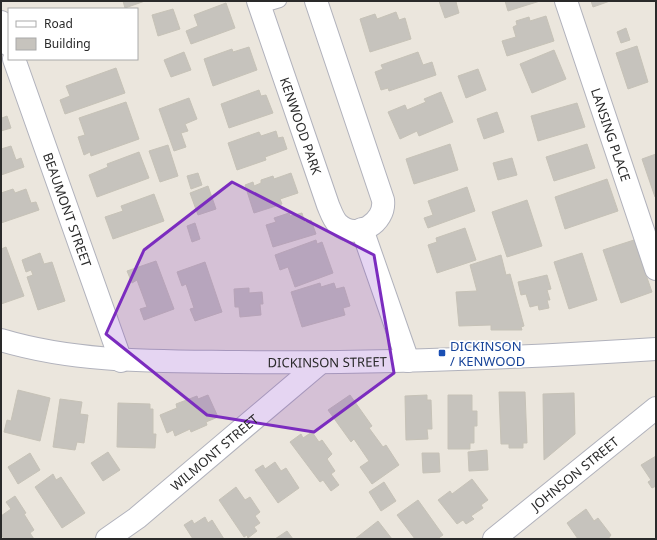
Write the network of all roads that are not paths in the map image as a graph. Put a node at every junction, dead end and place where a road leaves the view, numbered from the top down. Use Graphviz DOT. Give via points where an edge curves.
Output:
graph roads {
  1 [pos="316,1"];
  2 [pos="566,1"];
  3 [pos="266,3"];
  4 [pos="1,22"];
  5 [pos="8,42"];
  6 [pos="14,60"];
  7 [pos="362,229"];
  8 [pos="656,269"];
  9 [pos="1,340"];
  10 [pos="656,349"];
  11 [pos="121,361"];
  12 [pos="408,361"];
  13 [pos="320,363"];
  14 [pos="656,408"];
  15 [pos="107,539"];
  16 [pos="494,539"];
  1 -- 7 [label="street" via="383,200 379,219"];
  2 -- 8 [label="street, LANSING PLACE"];
  3 -- 7 [label="street, KENWOOD PARK" via="328,205 339,225 354,230"];
  4 -- 5 [label="street"];
  6 -- 11 [label="street, BEAUMONT STREET"];
  7 -- 12 [label="street"];
  9 -- 11 [label="street, DICKINSON STREET" via="45,352"];
  10 -- 12 [label="street, DICKINSON STREET"];
  11 -- 13 [label="street, DICKINSON STREET"];
  12 -- 13 [label="street, DICKINSON STREET"];
  13 -- 15 [label="street, WILMONT STREET" via="136,518"];
  14 -- 16 [label="street, JOHNSON STREET"];
}
